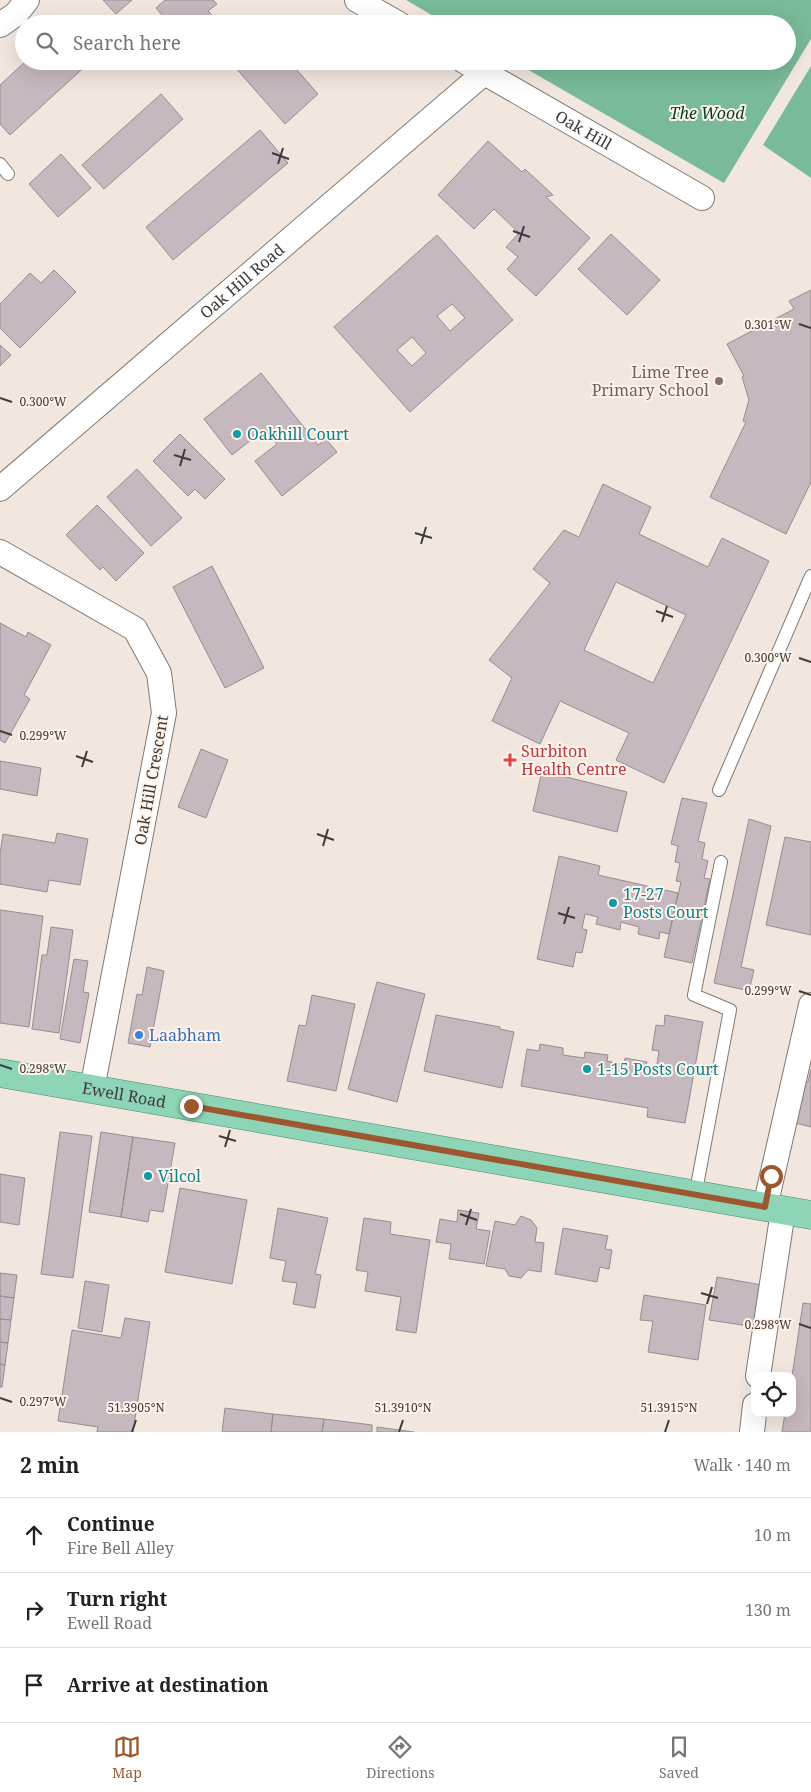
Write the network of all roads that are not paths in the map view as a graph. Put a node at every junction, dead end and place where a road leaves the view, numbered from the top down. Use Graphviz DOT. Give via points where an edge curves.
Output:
graph roads {
  1 [pos="27,0"];
  2 [pos="358,0"];
  3 [pos="384,15"];
  4 [pos="0,25"];
  5 [pos="471,70"];
  6 [pos="479,70"];
  7 [pos="702,198"];
  8 [pos="0,489"];
  9 [pos="0,552"];
  10 [pos="811,576"];
  11 [pos="719,790"];
  12 [pos="721,862"];
  13 [pos="811,1004"];
  14 [pos="0,1073"];
  15 [pos="92,1088"];
  16 [pos="695,1196"];
  17 [pos="774,1209"];
  18 [pos="811,1215"];
  19 [pos="758,1372"];
  20 [pos="754,1417"];
  21 [pos="752,1432"];
  1 -- 4 [label="street" via="16,14"];
  2 -- 3 [label="street"];
  5 -- 8 [label="street, Oak Hill Road"];
  6 -- 7 [label="street, Oak Hill"];
  9 -- 15 [label="street, Oak Hill Crescent" via="136,629 159,674 164,713"];
  10 -- 11 [label="lane"];
  12 -- 16 [label="lane" via="694,995 730,1010"];
  13 -- 17 [label="street"];
  14 -- 15 [label="main road, Ewell Road"];
  15 -- 16 [label="main road, Ewell Road"];
  16 -- 17 [label="main road, Ewell Road"];
  17 -- 18 [label="main road, Ewell Road"];
  17 -- 19 [label="street"];
  20 -- 21 [label="street"];
}
